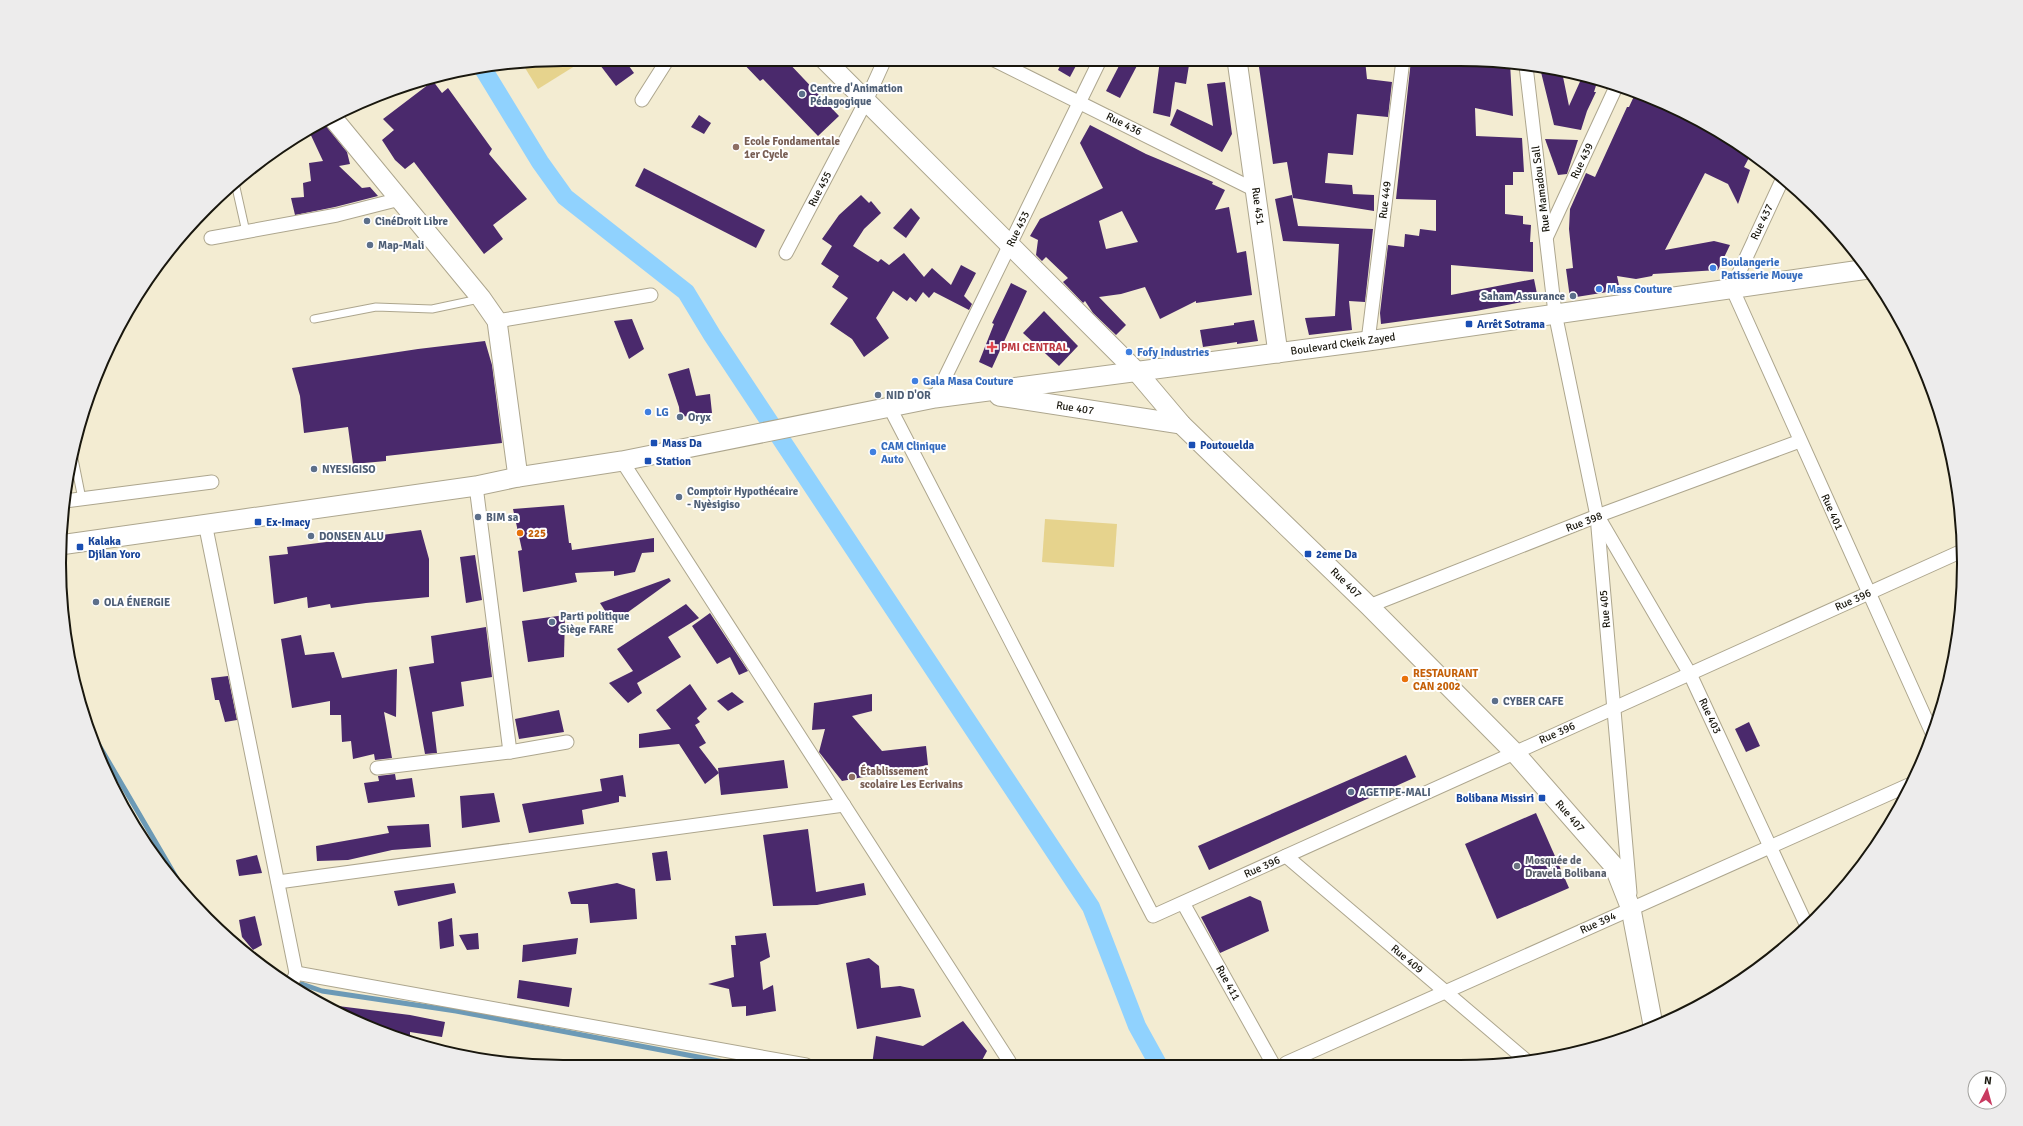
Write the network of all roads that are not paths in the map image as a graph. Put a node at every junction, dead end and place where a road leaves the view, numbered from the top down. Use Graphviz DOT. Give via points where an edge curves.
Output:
graph roads {
  1 [pos="664,66"];
  2 [pos="831,66"];
  3 [pos="882,66"];
  4 [pos="1004,66"];
  5 [pos="1097,66"];
  6 [pos="1238,66"];
  7 [pos="1402,66"];
  8 [pos="1527,70"];
  9 [pos="1614,90"];
  10 [pos="642,100"];
  11 [pos="866,101"];
  12 [pos="1079,102"];
  13 [pos="335,121"];
  14 [pos="1781,183"];
  15 [pos="236,188"];
  16 [pos="1255,190"];
  17 [pos="400,199"];
  18 [pos="246,232"];
  19 [pos="1547,236"];
  20 [pos="211,238"];
  21 [pos="1010,244"];
  22 [pos="786,253"];
  23 [pos="1861,270"];
  24 [pos="1732,288"];
  25 [pos="651,295"];
  26 [pos="481,298"];
  27 [pos="1555,313"];
  28 [pos="314,318"];
  29 [pos="497,321"];
  30 [pos="1368,341"];
  31 [pos="1278,353"];
  32 [pos="1137,372"];
  33 [pos="976,392"];
  34 [pos="935,398"];
  35 [pos="890,408"];
  36 [pos="1181,424"];
  37 [pos="1800,441"];
  38 [pos="622,461"];
  39 [pos="76,468"];
  40 [pos="518,477"];
  41 [pos="212,482"];
  42 [pos="476,486"];
  43 [pos="82,499"];
  44 [pos="70,500"];
  45 [pos="1597,516"];
  46 [pos="205,523"];
  47 [pos="67,544"];
  48 [pos="1957,553"];
  49 [pos="1869,593"];
  50 [pos="1369,606"];
  51 [pos="1690,674"];
  52 [pos="1613,708"];
  53 [pos="1929,728"];
  54 [pos="567,742"];
  55 [pos="510,752"];
  56 [pos="1515,752"];
  57 [pos="377,768"];
  58 [pos="1904,787"];
  59 [pos="844,805"];
  60 [pos="1770,846"];
  61 [pos="1286,856"];
  62 [pos="278,882"];
  63 [pos="1183,903"];
  64 [pos="1631,909"];
  65 [pos="1804,921"];
  66 [pos="296,973"];
  67 [pos="293,980"];
  68 [pos="1446,992"];
  69 [pos="1652,1021"];
  70 [pos="1521,1056"];
  71 [pos="778,1060"];
  72 [pos="1007,1060"];
  73 [pos="1272,1060"];
  74 [pos="1295,1060"];
  1 -- 10 [label="street"];
  2 -- 11 [label="main road"];
  3 -- 11 [label="street, Rue 455"];
  4 -- 12 [label="street, Rue 436"];
  5 -- 12 [label="street, Rue 453"];
  6 -- 16 [label="main road, Rue 451"];
  7 -- 30 [label="street, Rue 449"];
  8 -- 19 [label="street, Rue Mamadou Sall"];
  9 -- 19 [label="street, Rue 439"];
  11 -- 21 [label="main road"];
  11 -- 22 [label="street, Rue 455"];
  12 -- 16 [label="street, Rue 436"];
  12 -- 21 [label="street, Rue 453"];
  13 -- 17 [label="main road"];
  14 -- 24 [label="street, Rue 437"];
  15 -- 18 [label="lane"];
  16 -- 31 [label="main road, Rue 451"];
  17 -- 18 [label="street" via="337,215"];
  17 -- 26 [label="main road"];
  18 -- 20 [label="street"];
  19 -- 27 [label="street, Rue Mamadou Sall"];
  21 -- 32 [label="main road"];
  21 -- 34 [label="street, Rue 453"];
  23 -- 24 [label="main road, Boulevard Ckeik Zayed"];
  24 -- 27 [label="main road, Boulevard Ckeik Zayed"];
  24 -- 37 [label="street, Rue 401"];
  25 -- 29 [label="street"];
  26 -- 28 [label="lane" via="432,309 376,307"];
  26 -- 29 [label="main road"];
  27 -- 30 [label="main road, Boulevard Ckeik Zayed"];
  27 -- 45 [label="street, Rue 405"];
  29 -- 40 [label="main road"];
  30 -- 31 [label="main road, Boulevard Ckeik Zayed"];
  31 -- 32 [label="main road, Boulevard Ckeik Zayed"];
  32 -- 33 [label="main road, Boulevard Ckeik Zayed"];
  32 -- 36 [label="main road"];
  33 -- 34 [label="main road, Boulevard Ckeik Zayed"];
  33 -- 36 [label="main road, Rue 407"];
  34 -- 35 [label="main road, Boulevard Ckeik Zayed"];
  35 -- 38 [label="main road, Boulevard Ckeik Zayed"];
  35 -- 63 [label="street, Rue 396" via="1153,916"];
  36 -- 50 [label="main road, Rue 407"];
  37 -- 45 [label="street, Rue 398"];
  37 -- 49 [label="street, Rue 401"];
  38 -- 40 [label="main road, Boulevard Ckeik Zayed"];
  38 -- 59 [label="street"];
  39 -- 43 [label="lane"];
  40 -- 42 [label="main road, Boulevard Ckeik Zayed"];
  41 -- 43 [label="street"];
  42 -- 46 [label="main road, Boulevard Ckeik Zayed"];
  42 -- 55 [label="street"];
  43 -- 44 [label="street"];
  45 -- 50 [label="street, Rue 398"];
  45 -- 51 [label="street, Rue 403"];
  45 -- 52 [label="street, Rue 405"];
  46 -- 47 [label="main road, Boulevard Ckeik Zayed"];
  46 -- 62 [label="street"];
  48 -- 49 [label="street, Rue 396"];
  49 -- 51 [label="street, Rue 396"];
  49 -- 53 [label="street, Rue 401"];
  50 -- 56 [label="main road, Rue 407"];
  51 -- 52 [label="street, Rue 396"];
  51 -- 60 [label="street, Rue 403"];
  52 -- 56 [label="street, Rue 396"];
  52 -- 64 [label="street, Rue 405"];
  54 -- 55 [label="street"];
  55 -- 57 [label="street"];
  56 -- 61 [label="street, Rue 396"];
  56 -- 64 [label="main road, Rue 407" via="1614,866"];
  58 -- 60 [label="street, Rue 394"];
  59 -- 62 [label="street"];
  59 -- 72 [label="street"];
  60 -- 64 [label="street, Rue 394"];
  60 -- 65 [label="street, Rue 403"];
  61 -- 63 [label="street, Rue 396"];
  61 -- 68 [label="street, Rue 409"];
  62 -- 66 [label="street"];
  63 -- 73 [label="street, Rue 411"];
  64 -- 68 [label="street, Rue 394"];
  64 -- 69 [label="main road, Rue 407"];
  66 -- 67 [label="street"];
  66 -- 71 [label="street"];
  68 -- 70 [label="street, Rue 409"];
  68 -- 74 [label="street, Rue 394"];
}
